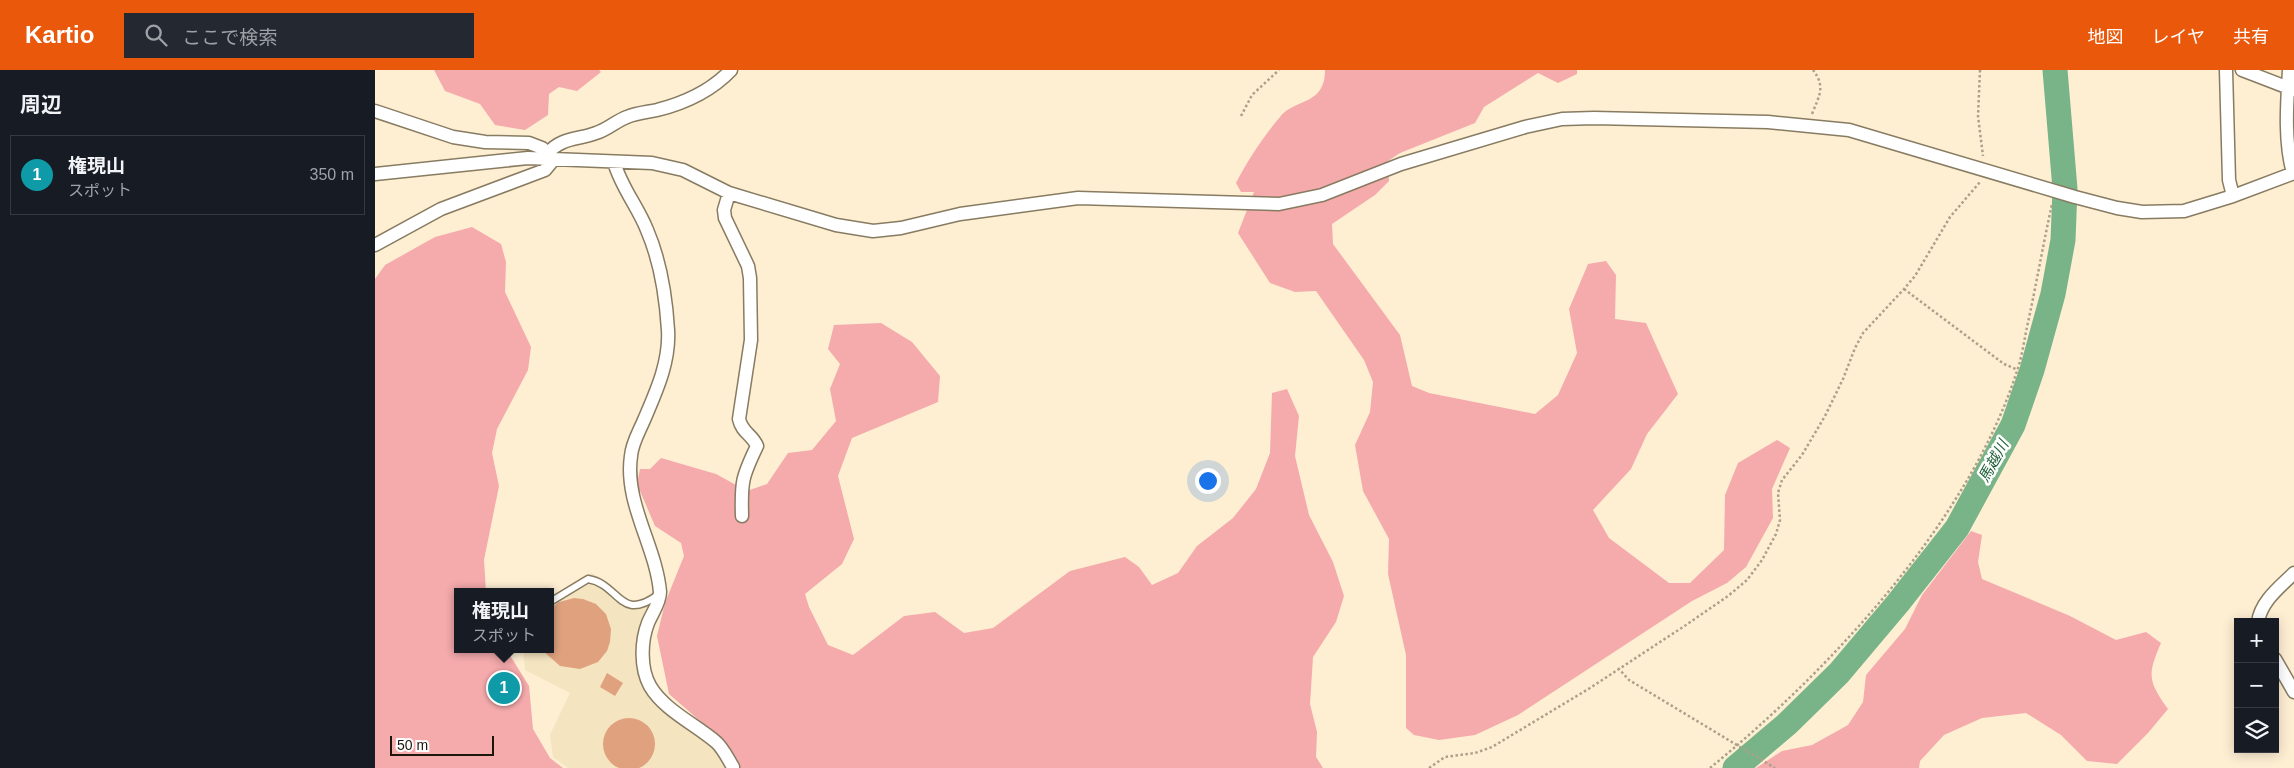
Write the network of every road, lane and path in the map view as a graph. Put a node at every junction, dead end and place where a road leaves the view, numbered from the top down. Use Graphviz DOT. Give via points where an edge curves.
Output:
graph roads {
  1 [pos="731,70"];
  2 [pos="1279,70"];
  3 [pos="1813,70"];
  4 [pos="1979,70"];
  5 [pos="2226,70"];
  6 [pos="2242,70"];
  7 [pos="2289,70"];
  8 [pos="2291,88"];
  9 [pos="375,111"];
  10 [pos="1241,116"];
  11 [pos="1808,125"];
  12 [pos="551,156"];
  13 [pos="614,162"];
  14 [pos="1985,170"];
  15 [pos="2294,173"];
  16 [pos="375,174"];
  17 [pos="2056,191"];
  18 [pos="729,193"];
  19 [pos="2233,196"];
  20 [pos="375,245"];
  21 [pos="1905,289"];
  22 [pos="2018,370"];
  23 [pos="742,516"];
  24 [pos="2294,573"];
  25 [pos="660,594"];
  26 [pos="554,600"];
  27 [pos="2258,618"];
  28 [pos="2277,663"];
  29 [pos="1618,668"];
  30 [pos="2294,692"];
  31 [pos="1737,746"];
  32 [pos="733,767"];
  33 [pos="1429,768"];
  34 [pos="1710,768"];
  35 [pos="1775,768"];
  1 -- 12 [label="street" via="720,82 671,106 627,117 598,133 567,139 554,146"];
  2 -- 10 [label="path" via="1252,95"];
  3 -- 11 [label="path" via="1822,89"];
  4 -- 14 [label="path" via="1978,116"];
  5 -- 19 [label="street" via="2229,180"];
  6 -- 8 [label="street"];
  7 -- 8 [label="street"];
  8 -- 15 [label="street" via="2287,111 2290,163"];
  9 -- 12 [label="street" via="453,137 529,143"];
  11 -- 14 [label="street" via="1849,130"];
  11 -- 18 [label="street" via="1562,119 1401,164 1322,195 1279,204 1078,198 873,230 836,225"];
  12 -- 13 [label="street"];
  12 -- 16 [label="street"];
  12 -- 20 [label="street" via="545,170 441,209"];
  13 -- 18 [label="street" via="652,163 683,170"];
  13 -- 25 [label="street" via="618,176 647,228 655,253 668,329 668,348 662,371 635,439 630,472 632,491"];
  14 -- 17 [label="street"];
  14 -- 21 [label="path" via="1984,178 1937,234"];
  15 -- 19 [label="street"];
  17 -- 19 [label="street" via="2142,212 2184,211"];
  17 -- 22 [label="path"];
  18 -- 23 [label="street" via="725,218 748,266 750,278 751,340 739,419 741,428 757,446 741,484"];
  21 -- 22 [label="path" via="2004,364"];
  21 -- 29 [label="path" via="1863,333 1825,416 1802,455 1782,480 1778,493 1780,520 1776,534 1747,580 1686,625"];
  22 -- 31 [label="path" via="1981,454 1930,536 1844,645"];
  24 -- 27 [label="street" via="2267,601"];
  25 -- 26 [label="lane" via="649,602 633,606 624,603 595,580 588,579"];
  25 -- 32 [label="street" via="642,646 650,686 668,706 718,743"];
  28 -- 30 [label="street"];
  29 -- 31 [label="path" via="1629,680"];
  29 -- 33 [label="path" via="1492,747 1445,757"];
  31 -- 34 [label="path"];
  31 -- 35 [label="path"];
}
